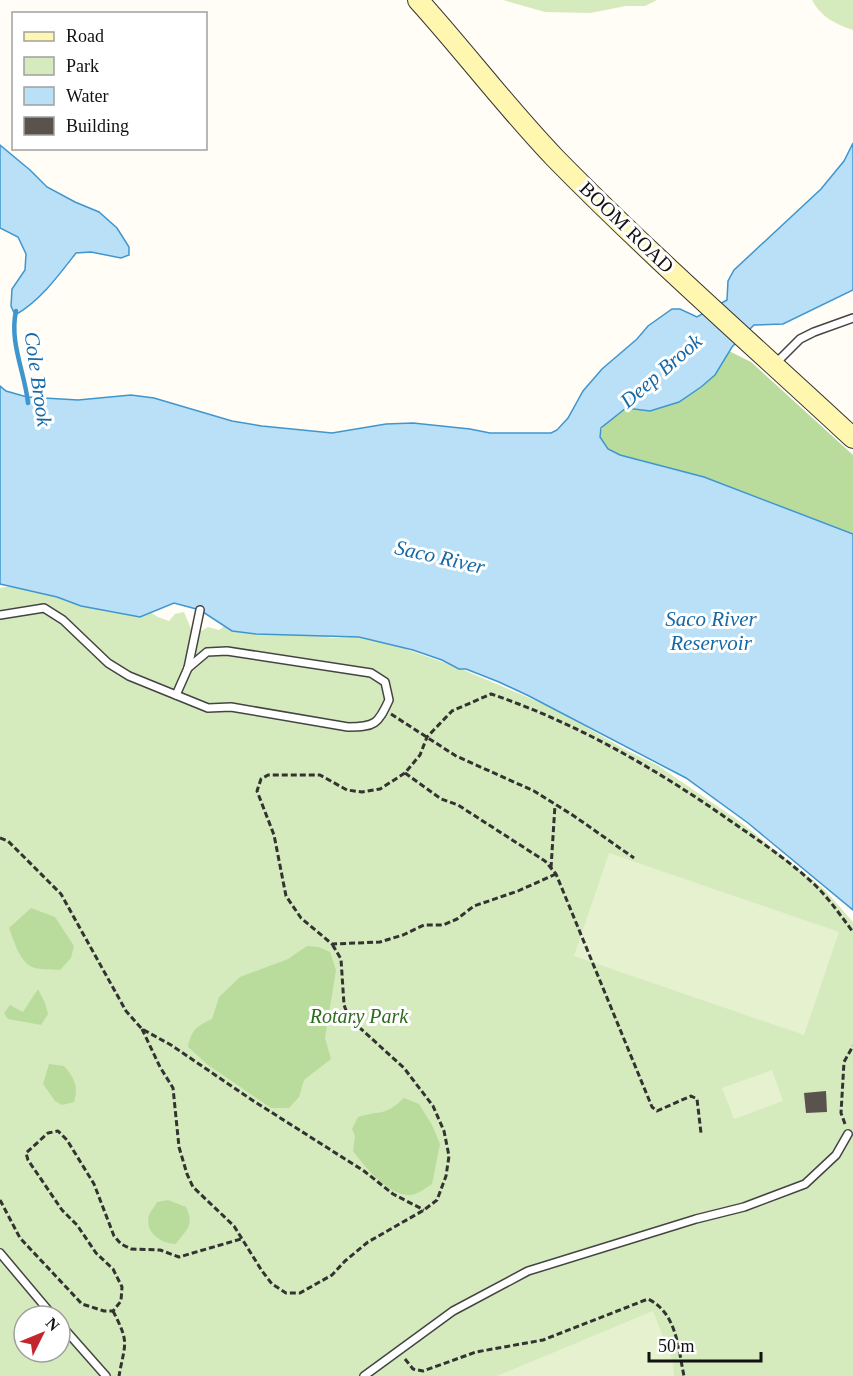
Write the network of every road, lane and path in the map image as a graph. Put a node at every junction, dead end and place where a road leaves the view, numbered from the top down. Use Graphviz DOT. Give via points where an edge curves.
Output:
graph roads {
  1 [pos="418,0"];
  2 [pos="853,318"];
  3 [pos="771,362"];
  4 [pos="853,438"];
  5 [pos="200,610"];
  6 [pos="0,615"];
  7 [pos="188,668"];
  8 [pos="176,695"];
  9 [pos="384,711"];
  10 [pos="427,737"];
  11 [pos="405,773"];
  12 [pos="555,805"];
  13 [pos="0,838"];
  14 [pos="634,858"];
  15 [pos="551,868"];
  16 [pos="556,874"];
  17 [pos="853,932"];
  18 [pos="332,944"];
  19 [pos="142,1029"];
  20 [pos="853,1046"];
  21 [pos="700,1133"];
  22 [pos="848,1134"];
  23 [pos="0,1200"];
  24 [pos="424,1210"];
  25 [pos="242,1239"];
  26 [pos="0,1253"];
  27 [pos="43,1304"];
  28 [pos="113,1311"];
  29 [pos="72,1338"];
  30 [pos="399,1351"];
  31 [pos="106,1376"];
  32 [pos="119,1376"];
  33 [pos="364,1376"];
  34 [pos="684,1376"];
  1 -- 3 [label="street, BOOM ROAD" via="539,141"];
  2 -- 3 [label="lane" via="800,339"];
  3 -- 4 [label="street, BOOM ROAD"];
  5 -- 7 [label="lane"];
  6 -- 8 [label="lane" via="45,609 63,620 108,663"];
  7 -- 8 [label="lane"];
  7 -- 9 [label="lane" via="207,652 227,651 371,673 385,682 389,700"];
  8 -- 9 [label="lane" via="208,708 231,707 348,727 366,727 381,719"];
  9 -- 10 [label="path"];
  10 -- 11 [label="path" via="420,755"];
  10 -- 12 [label="path" via="456,756 534,791"];
  10 -- 17 [label="path" via="452,711 491,694 534,708 653,771 758,839 814,885"];
  11 -- 15 [label="path"];
  11 -- 18 [label="path" via="380,789 362,792 347,790 320,775 268,775 261,779 257,791 274,836 286,896 302,918"];
  12 -- 14 [label="path"];
  12 -- 15 [label="path"];
  13 -- 19 [label="path" via="8,841 61,894 126,1011"];
  15 -- 16 [label="path"];
  16 -- 18 [label="path" via="474,906 443,925 424,925 380,942"];
  16 -- 21 [label="path" via="652,1107 657,1111 691,1096 697,1099"];
  18 -- 24 [label="path" via="341,958 344,1005 349,1018 404,1068 433,1106 444,1131 449,1156 446,1176 436,1200"];
  19 -- 24 [label="path" via="364,1171 393,1194"];
  19 -- 25 [label="path" via="173,1088 179,1147 193,1187 234,1226"];
  20 -- 22 [label="path" via="844,1062 841,1113"];
  22 -- 30 [label="lane" via="836,1155 806,1185 528,1271 453,1311"];
  23 -- 28 [label="path" via="20,1238 82,1304"];
  24 -- 25 [label="path" via="368,1242 332,1275 300,1293 286,1293 273,1284"];
  25 -- 28 [label="path" via="179,1257 121,1244 114,1236 94,1184 67,1140 58,1131 48,1133 26,1153 28,1160 62,1210 113,1269 122,1287 121,1301"];
  26 -- 27 [label="lane"];
  28 -- 32 [label="path" via="124,1333 126,1348"];
  29 -- 31 [label="lane"];
  30 -- 33 [label="lane"];
  30 -- 34 [label="path" via="413,1369 423,1371 476,1352 543,1340 648,1299 660,1305 675,1329"];
}
